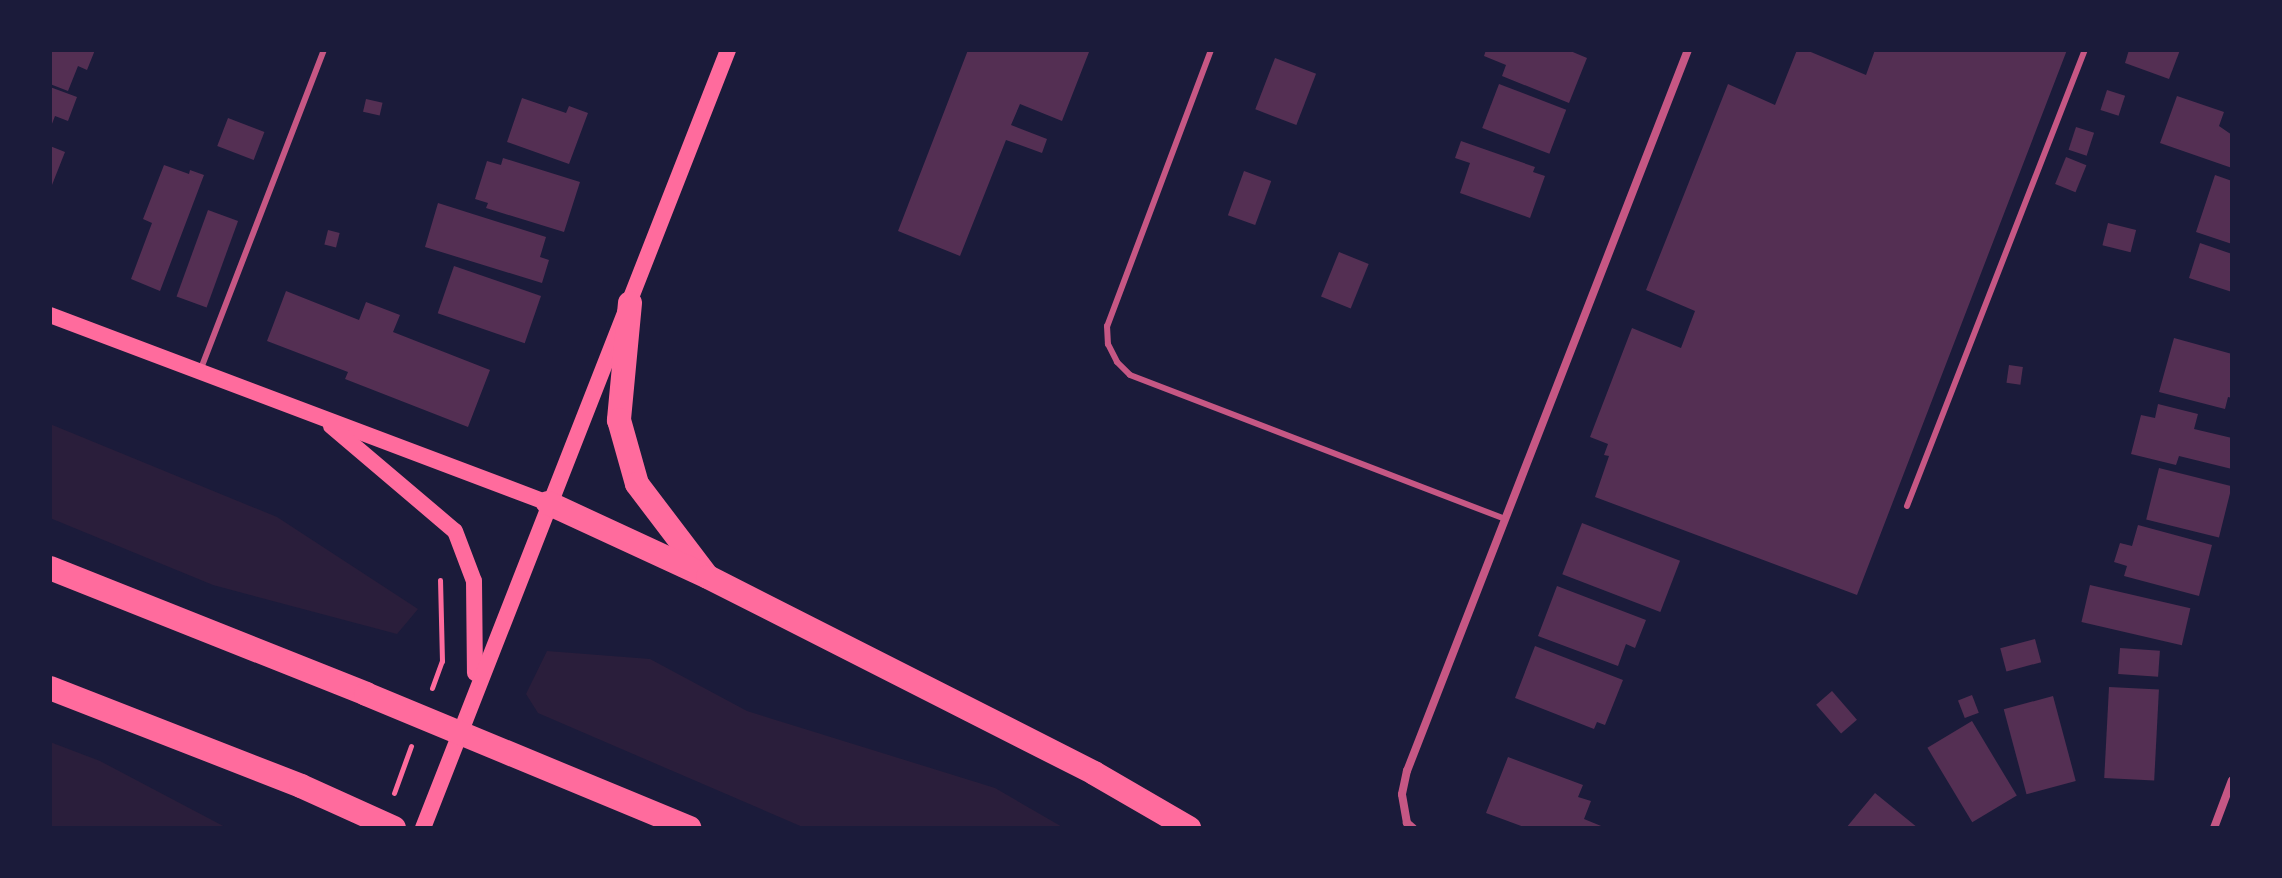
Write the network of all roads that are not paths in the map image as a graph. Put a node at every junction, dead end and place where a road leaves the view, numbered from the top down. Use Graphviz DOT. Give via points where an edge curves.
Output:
graph roads {
  1 [pos="324,50"];
  2 [pos="728,50"];
  3 [pos="1211,50"];
  4 [pos="1688,50"];
  5 [pos="2085,50"];
  6 [pos="630,303"];
  7 [pos="50,315"];
  8 [pos="199,372"];
  9 [pos="320,417"];
  10 [pos="548,503"];
  11 [pos="1907,506"];
  12 [pos="1505,519"];
  13 [pos="50,568"];
  14 [pos="708,577"];
  15 [pos="475,687"];
  16 [pos="50,688"];
  17 [pos="2232,780"];
  18 [pos="1410,826"];
  19 [pos="394,828"];
  20 [pos="423,828"];
  21 [pos="689,828"];
  22 [pos="1189,828"];
  23 [pos="2214,828"];
  1 -- 8 [label="lane"];
  2 -- 6 [label="main road"];
  3 -- 12 [label="lane" via="1107,326 1117,362 1130,375"];
  4 -- 12 [label="street"];
  5 -- 11 [label="lane"];
  6 -- 10 [label="main road"];
  6 -- 14 [label="highway" via="619,420 637,484"];
  7 -- 8 [label="main road"];
  8 -- 9 [label="main road"];
  9 -- 10 [label="main road"];
  9 -- 15 [label="main road" via="455,531 474,581"];
  10 -- 14 [label="highway"];
  10 -- 15 [label="main road"];
  12 -- 18 [label="street" via="1407,771 1402,794"];
  13 -- 21 [label="highway"];
  14 -- 22 [label="highway" via="1080,766"];
  15 -- 20 [label="main road"];
  16 -- 19 [label="highway"];
  17 -- 23 [label="street"];
}
